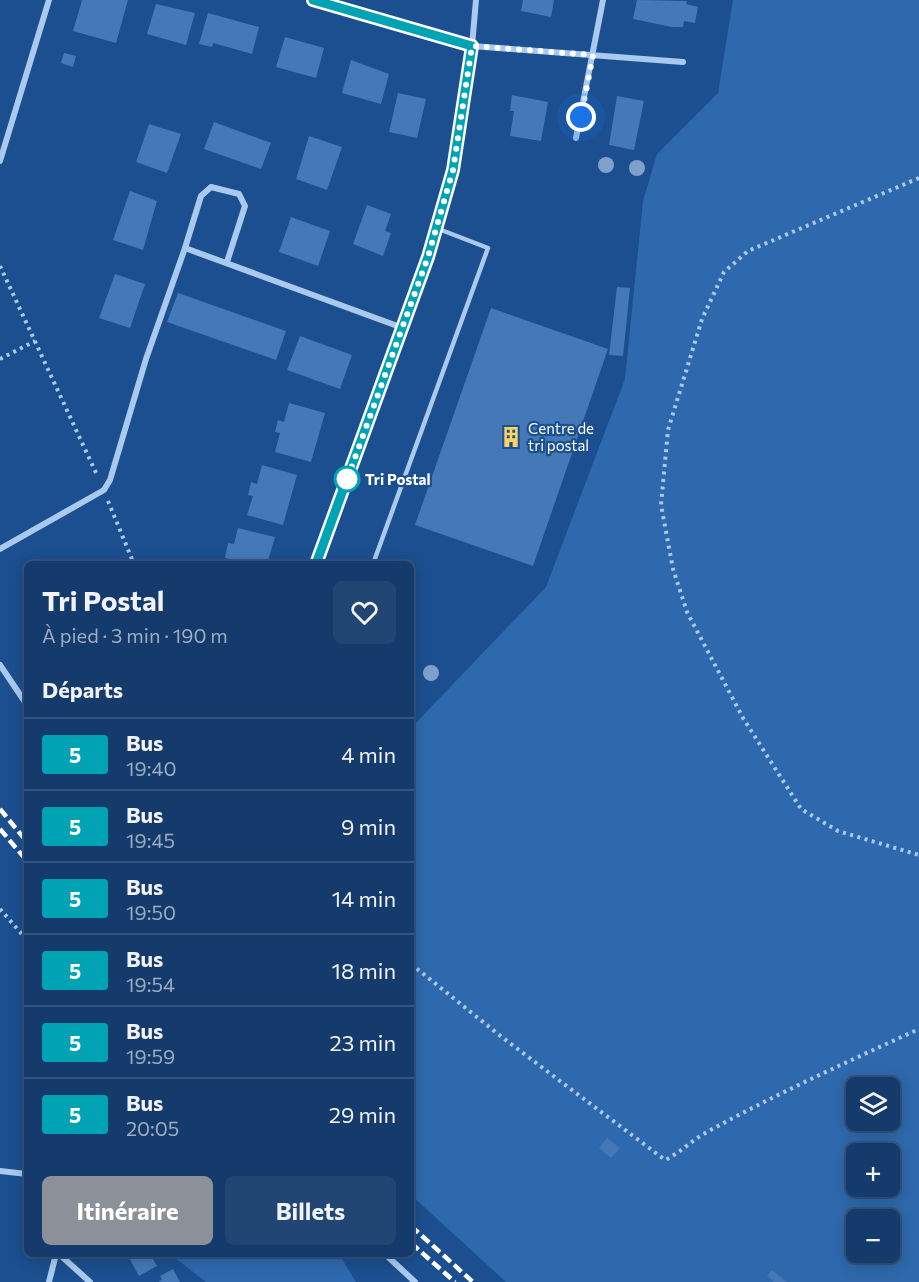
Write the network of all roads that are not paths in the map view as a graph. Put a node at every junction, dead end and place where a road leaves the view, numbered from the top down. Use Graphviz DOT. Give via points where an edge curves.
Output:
graph roads {
  1 [pos="49,0"];
  2 [pos="313,0"];
  3 [pos="476,0"];
  4 [pos="603,0"];
  5 [pos="472,46"];
  6 [pos="593,55"];
  7 [pos="683,62"];
  8 [pos="576,138"];
  9 [pos="0,161"];
  10 [pos="436,228"];
  11 [pos="185,248"];
  12 [pos="226,262"];
  13 [pos="403,327"];
  14 [pos="0,549"];
  15 [pos="317,561"];
  16 [pos="374,561"];
  17 [pos="0,665"];
  18 [pos="24,701"];
  19 [pos="0,1171"];
  20 [pos="24,1174"];
  21 [pos="57,1257"];
  22 [pos="61,1257"];
  23 [pos="388,1257"];
  24 [pos="49,1282"];
  25 [pos="90,1282"];
  26 [pos="415,1282"];
  1 -- 9 [label="street"];
  2 -- 5 [label="street"];
  3 -- 5 [label="street"];
  4 -- 6 [label="street"];
  5 -- 6 [label="street"];
  5 -- 10 [label="street" via="453,170"];
  6 -- 7 [label="street"];
  6 -- 8 [label="street"];
  10 -- 13 [label="street"];
  10 -- 16 [label="lane" via="488,248"];
  11 -- 12 [label="street"];
  11 -- 12 [label="street" via="201,196 211,187 238,194 245,206"];
  11 -- 14 [label="street" via="104,490"];
  12 -- 13 [label="street"];
  13 -- 15 [label="street"];
  17 -- 18 [label="street"];
  19 -- 20 [label="street"];
  21 -- 24 [label="street"];
  22 -- 25 [label="street"];
  23 -- 26 [label="street"];
}
